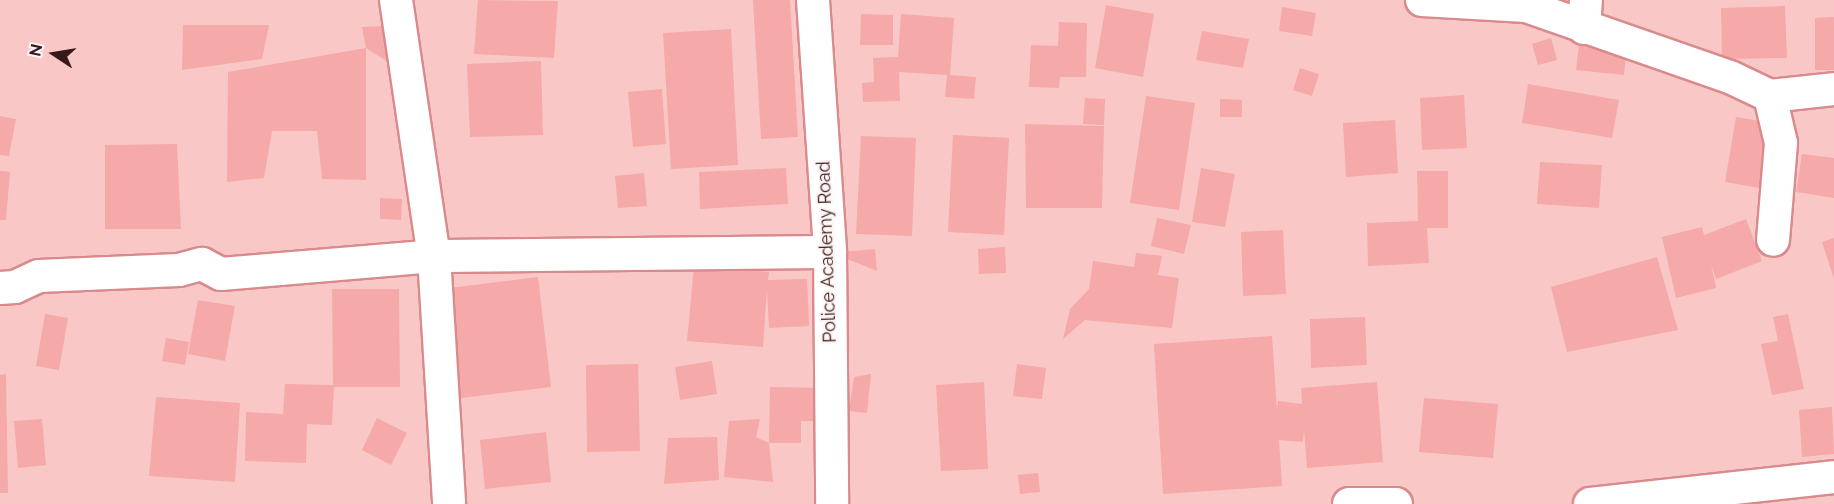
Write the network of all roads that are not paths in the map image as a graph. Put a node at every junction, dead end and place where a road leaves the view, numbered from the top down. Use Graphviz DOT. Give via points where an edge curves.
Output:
graph roads {
  1 [pos="396,0"];
  2 [pos="813,0"];
  3 [pos="1422,0"];
  4 [pos="1585,14"];
  5 [pos="1834,89"];
  6 [pos="1770,96"];
  7 [pos="1773,240"];
  8 [pos="830,252"];
  9 [pos="434,256"];
  10 [pos="0,288"];
  11 [pos="1834,477"];
  12 [pos="449,504"];
  13 [pos="832,504"];
  14 [pos="1349,504"];
  15 [pos="1396,504"];
  16 [pos="1590,504"];
  1 -- 9 [label="street"];
  2 -- 8 [label="street, Police Academy Road"];
  3 -- 4 [label="street"];
  4 -- 6 [label="street"];
  5 -- 6 [label="street"];
  6 -- 7 [label="street" via="1781,143"];
  8 -- 9 [label="street"];
  8 -- 13 [label="street, Police Academy Road"];
  9 -- 10 [label="street" via="221,274 202,264 179,270 39,276 15,287"];
  9 -- 12 [label="street"];
  11 -- 16 [label="street"];
  14 -- 15 [label="street"];
}
